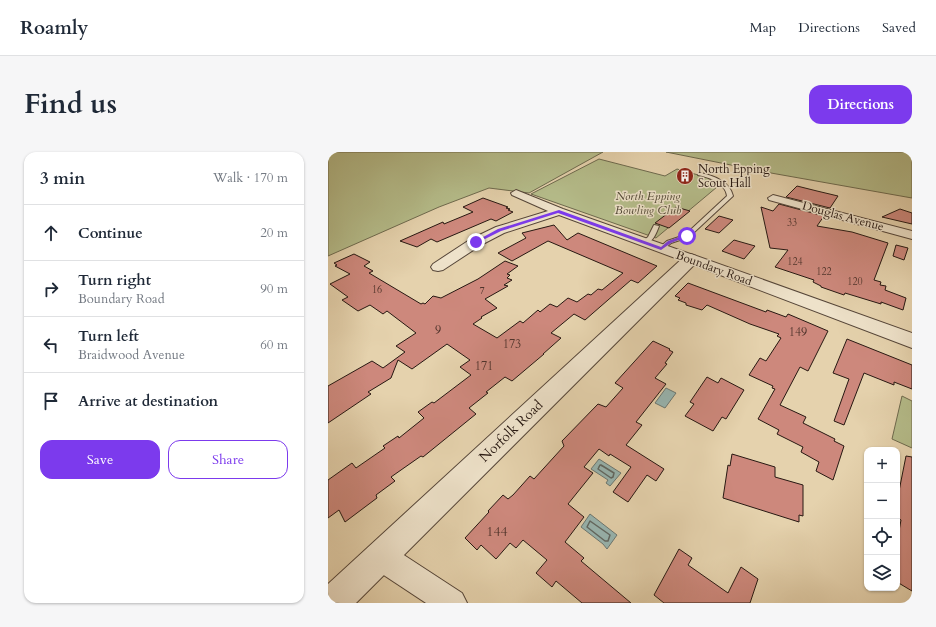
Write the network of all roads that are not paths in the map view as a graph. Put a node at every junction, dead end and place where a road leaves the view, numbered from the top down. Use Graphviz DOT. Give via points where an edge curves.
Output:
graph roads {
  1 [pos="700,174"];
  2 [pos="516,193"];
  3 [pos="773,198"];
  4 [pos="559,211"];
  5 [pos="656,226"];
  6 [pos="912,235"];
  7 [pos="644,243"];
  8 [pos="661,249"];
  9 [pos="690,259"];
  10 [pos="438,267"];
  11 [pos="912,341"];
  12 [pos="380,556"];
  13 [pos="332,603"];
  14 [pos="452,603"];
  1 -- 8 [label="lane" via="720,182 729,190 730,196 687,236 669,242"];
  2 -- 4 [label="street, Boundary Road"];
  3 -- 6 [label="street, Douglas Avenue"];
  4 -- 7 [label="street, Boundary Road"];
  4 -- 10 [label="street" via="500,230"];
  5 -- 7 [label="lane" via="651,238"];
  7 -- 8 [label="street, Boundary Road"];
  8 -- 9 [label="street, Boundary Road"];
  9 -- 11 [label="street, Boundary Road"];
  9 -- 12 [label="street, Norfolk Road"];
  12 -- 13 [label="street, Norfolk Road"];
  12 -- 14 [label="street"];
}
